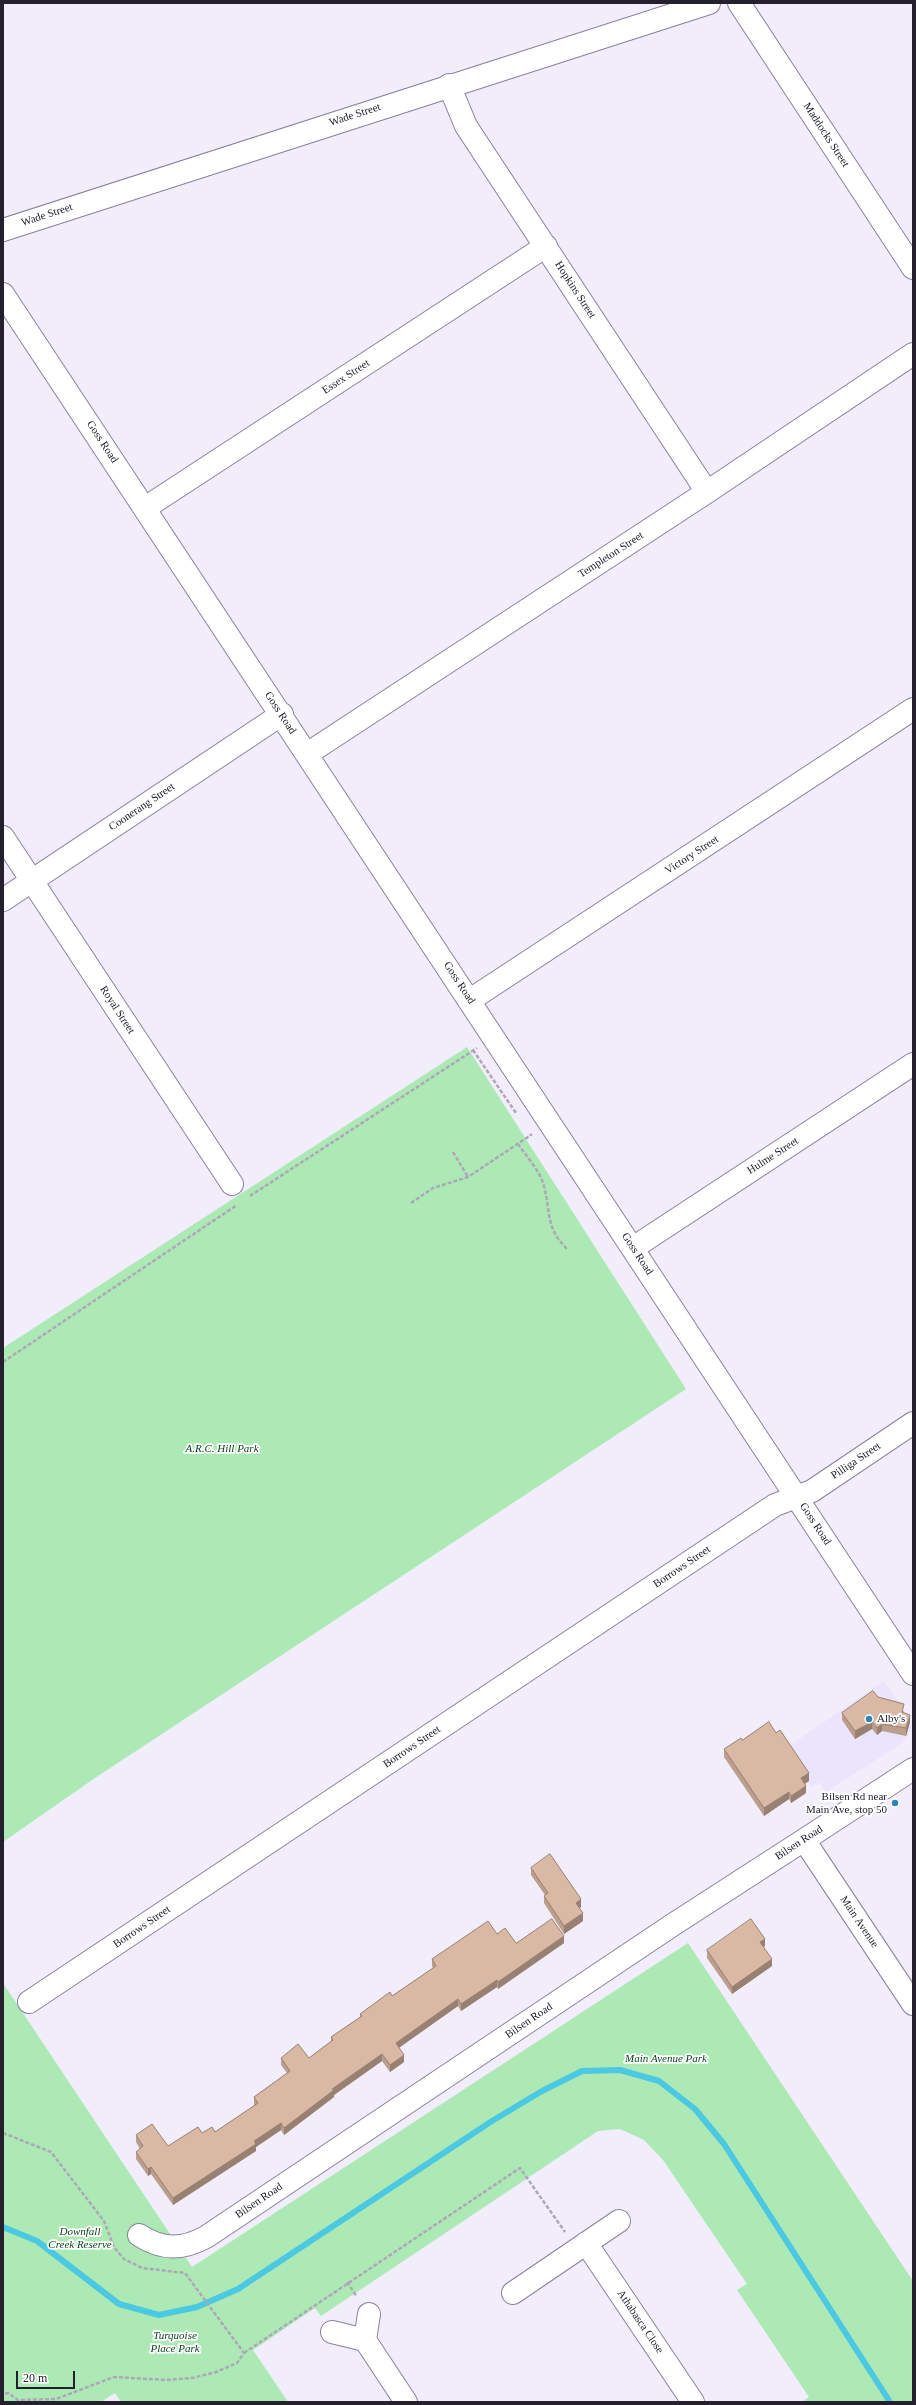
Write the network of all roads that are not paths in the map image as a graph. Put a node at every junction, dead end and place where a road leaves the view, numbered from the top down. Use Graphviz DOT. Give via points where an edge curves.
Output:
graph roads {
  1 [pos="739,3"];
  2 [pos="703,4"];
  3 [pos="449,85"];
  4 [pos="3,230"];
  5 [pos="546,246"];
  6 [pos="913,268"];
  7 [pos="3,294"];
  8 [pos="913,354"];
  9 [pos="707,492"];
  10 [pos="145,508"];
  11 [pos="913,709"];
  12 [pos="282,714"];
  13 [pos="307,754"];
  14 [pos="3,837"];
  15 [pos="32,880"];
  16 [pos="3,900"];
  17 [pos="470,1000"];
  18 [pos="913,1064"];
  19 [pos="232,1184"];
  20 [pos="633,1248"];
  21 [pos="913,1423"];
  22 [pos="797,1496"];
  23 [pos="913,1674"];
  24 [pos="913,1769"];
  25 [pos="804,1840"];
  26 [pos="29,2002"];
  27 [pos="913,2004"];
  28 [pos="619,2221"];
  29 [pos="139,2235"];
  30 [pos="586,2243"];
  31 [pos="512,2293"];
  32 [pos="369,2314"];
  33 [pos="332,2332"];
  34 [pos="365,2340"];
  35 [pos="406,2402"];
  36 [pos="693,2402"];
  1 -- 6 [label="street, Maddocks Street"];
  2 -- 3 [label="street, Wade Street"];
  3 -- 4 [label="street, Wade Street"];
  3 -- 5 [label="street, Hopkins Street" via="466,126"];
  5 -- 9 [label="street, Hopkins Street"];
  5 -- 10 [label="street, Essex Street"];
  7 -- 10 [label="street, Goss Road"];
  8 -- 9 [label="street, Templeton Street"];
  9 -- 13 [label="street, Templeton Street"];
  10 -- 12 [label="street, Goss Road"];
  11 -- 17 [label="street, Victory Street"];
  12 -- 13 [label="street, Goss Road"];
  12 -- 15 [label="street, Coonerang Street"];
  13 -- 17 [label="street, Goss Road"];
  14 -- 15 [label="street, Royal Street"];
  15 -- 16 [label="street, Coonerang Street"];
  15 -- 19 [label="street, Royal Street"];
  17 -- 20 [label="street, Goss Road"];
  18 -- 20 [label="street, Hulme Street"];
  20 -- 22 [label="street, Goss Road"];
  21 -- 22 [label="street, Pilliga Street" via="812,1490"];
  22 -- 23 [label="street, Goss Road"];
  22 -- 26 [label="street, Borrows Street" via="775,1505"];
  24 -- 25 [label="street, Bilsen Road"];
  25 -- 27 [label="street, Main Avenue"];
  25 -- 29 [label="street, Bilsen Road" via="206,2237 194,2244 172,2247 160,2246"];
  28 -- 30 [label="street"];
  30 -- 31 [label="street"];
  30 -- 36 [label="street, Athabasca Close"];
  32 -- 34 [label="street"];
  33 -- 34 [label="street"];
  34 -- 35 [label="street"];
}
